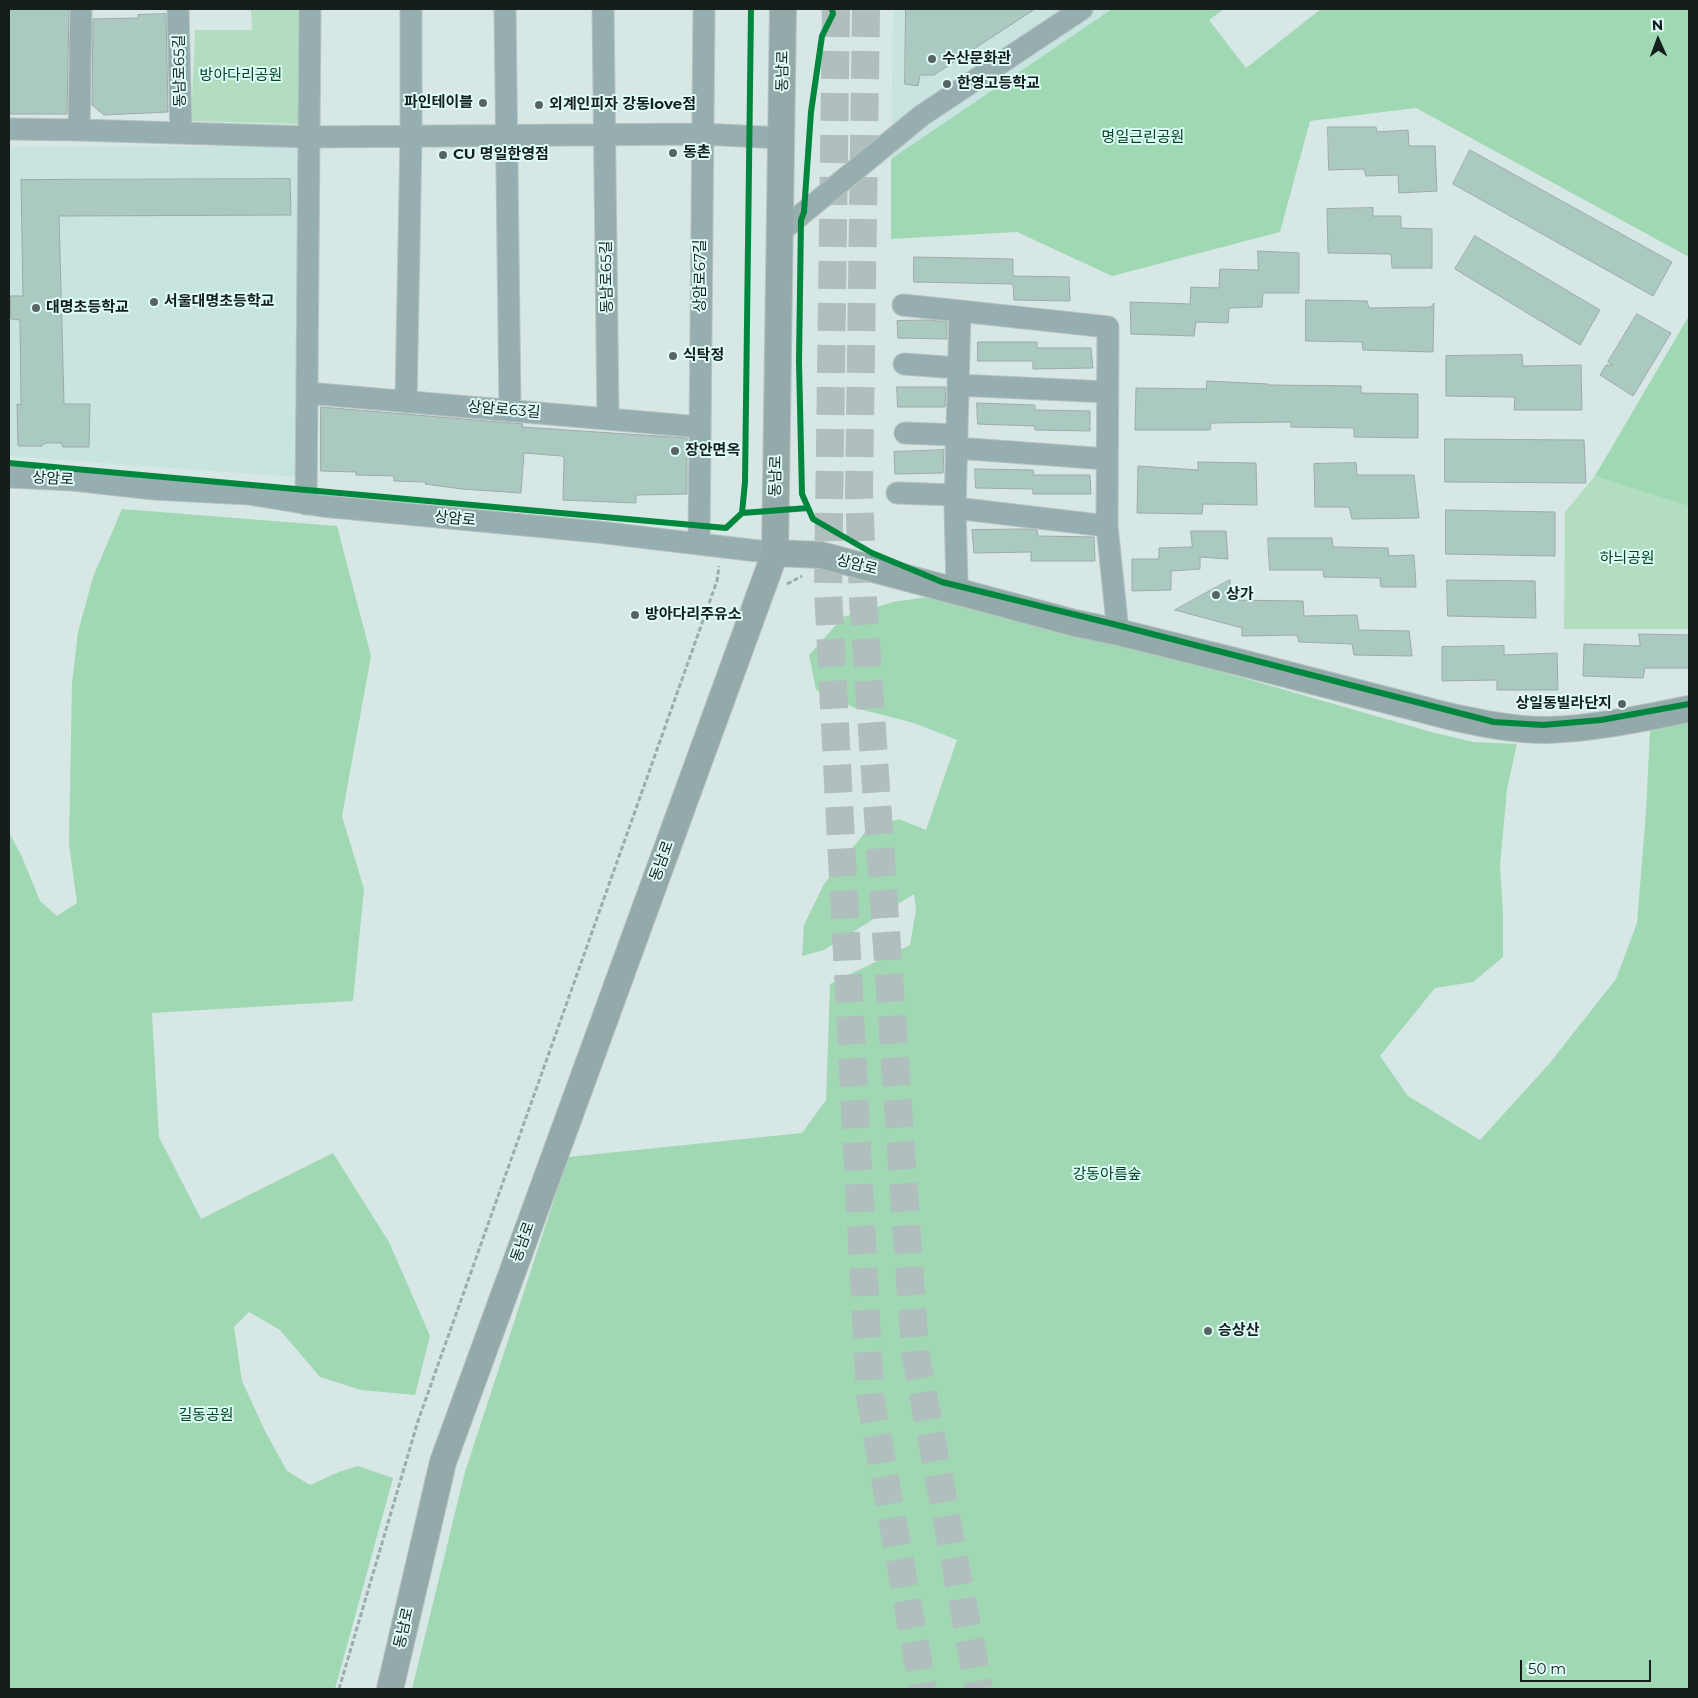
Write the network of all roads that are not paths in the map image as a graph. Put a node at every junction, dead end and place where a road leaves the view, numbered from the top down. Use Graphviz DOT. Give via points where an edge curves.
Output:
graph roads {
  1 [pos="81,9"];
  2 [pos="178,9"];
  3 [pos="310,9"];
  4 [pos="411,9"];
  5 [pos="505,9"];
  6 [pos="603,9"];
  7 [pos="704,9"];
  8 [pos="783,9"];
  9 [pos="1082,9"];
  10 [pos="9,129"];
  11 [pos="79,130"];
  12 [pos="181,133"];
  13 [pos="703,134"];
  14 [pos="605,135"];
  15 [pos="411,136"];
  16 [pos="508,136"];
  17 [pos="309,137"];
  18 [pos="782,138"];
  19 [pos="780,232"];
  20 [pos="904,305"];
  21 [pos="960,311"];
  22 [pos="904,364"];
  23 [pos="958,376"];
  24 [pos="1107,392"];
  25 [pos="307,393"];
  26 [pos="406,402"];
  27 [pos="510,411"];
  28 [pos="608,419"];
  29 [pos="700,427"];
  30 [pos="905,433"];
  31 [pos="956,442"];
  32 [pos="1107,459"];
  33 [pos="9,477"];
  34 [pos="897,493"];
  35 [pos="955,501"];
  36 [pos="306,504"];
  37 [pos="1107,526"];
  38 [pos="699,543"];
  39 [pos="775,552"];
  40 [pos="957,586"];
  41 [pos="1118,632"];
  42 [pos="1689,710"];
  43 [pos="390,1689"];
  1 -- 11 [label="street"];
  2 -- 12 [label="street, 동남로65길"];
  3 -- 17 [label="street"];
  4 -- 15 [label="street"];
  5 -- 16 [label="street"];
  6 -- 14 [label="street, 동남로65길"];
  7 -- 13 [label="street, 상암로67길"];
  8 -- 18 [label="main road, 동남로"];
  9 -- 19 [label="street" via="921,116"];
  10 -- 11 [label="street"];
  11 -- 12 [label="street"];
  12 -- 17 [label="street"];
  13 -- 14 [label="street"];
  13 -- 18 [label="street"];
  13 -- 29 [label="street, 상암로67길"];
  14 -- 16 [label="street"];
  14 -- 28 [label="street, 동남로65길"];
  15 -- 16 [label="street"];
  15 -- 17 [label="street"];
  15 -- 26 [label="street"];
  16 -- 27 [label="street"];
  17 -- 25 [label="street"];
  18 -- 19 [label="main road, 동남로"];
  19 -- 39 [label="main road, 동남로"];
  20 -- 21 [label="street"];
  21 -- 23 [label="street"];
  21 -- 24 [label="street" via="1108,327"];
  22 -- 23 [label="street"];
  23 -- 24 [label="street"];
  23 -- 31 [label="street"];
  24 -- 32 [label="street"];
  25 -- 26 [label="street, 상암로63길"];
  25 -- 36 [label="street"];
  26 -- 27 [label="street, 상암로63길"];
  27 -- 28 [label="street, 상암로63길"];
  28 -- 29 [label="street, 상암로63길"];
  29 -- 38 [label="street, 상암로67길"];
  30 -- 31 [label="street"];
  31 -- 32 [label="street"];
  31 -- 35 [label="street"];
  32 -- 37 [label="street"];
  33 -- 36 [label="street, 상암로" via="249,494"];
  34 -- 35 [label="street"];
  35 -- 37 [label="street"];
  35 -- 40 [label="street"];
  36 -- 38 [label="street, 상암로"];
  37 -- 41 [label="street"];
  38 -- 39 [label="street, 상암로"];
  39 -- 41 [label="main road, 상암로" via="821,555"];
  39 -- 43 [label="main road, 동남로" via="443,1462"];
  41 -- 42 [label="main road, 상암로" via="1497,727 1545,730 1594,727"];
}
